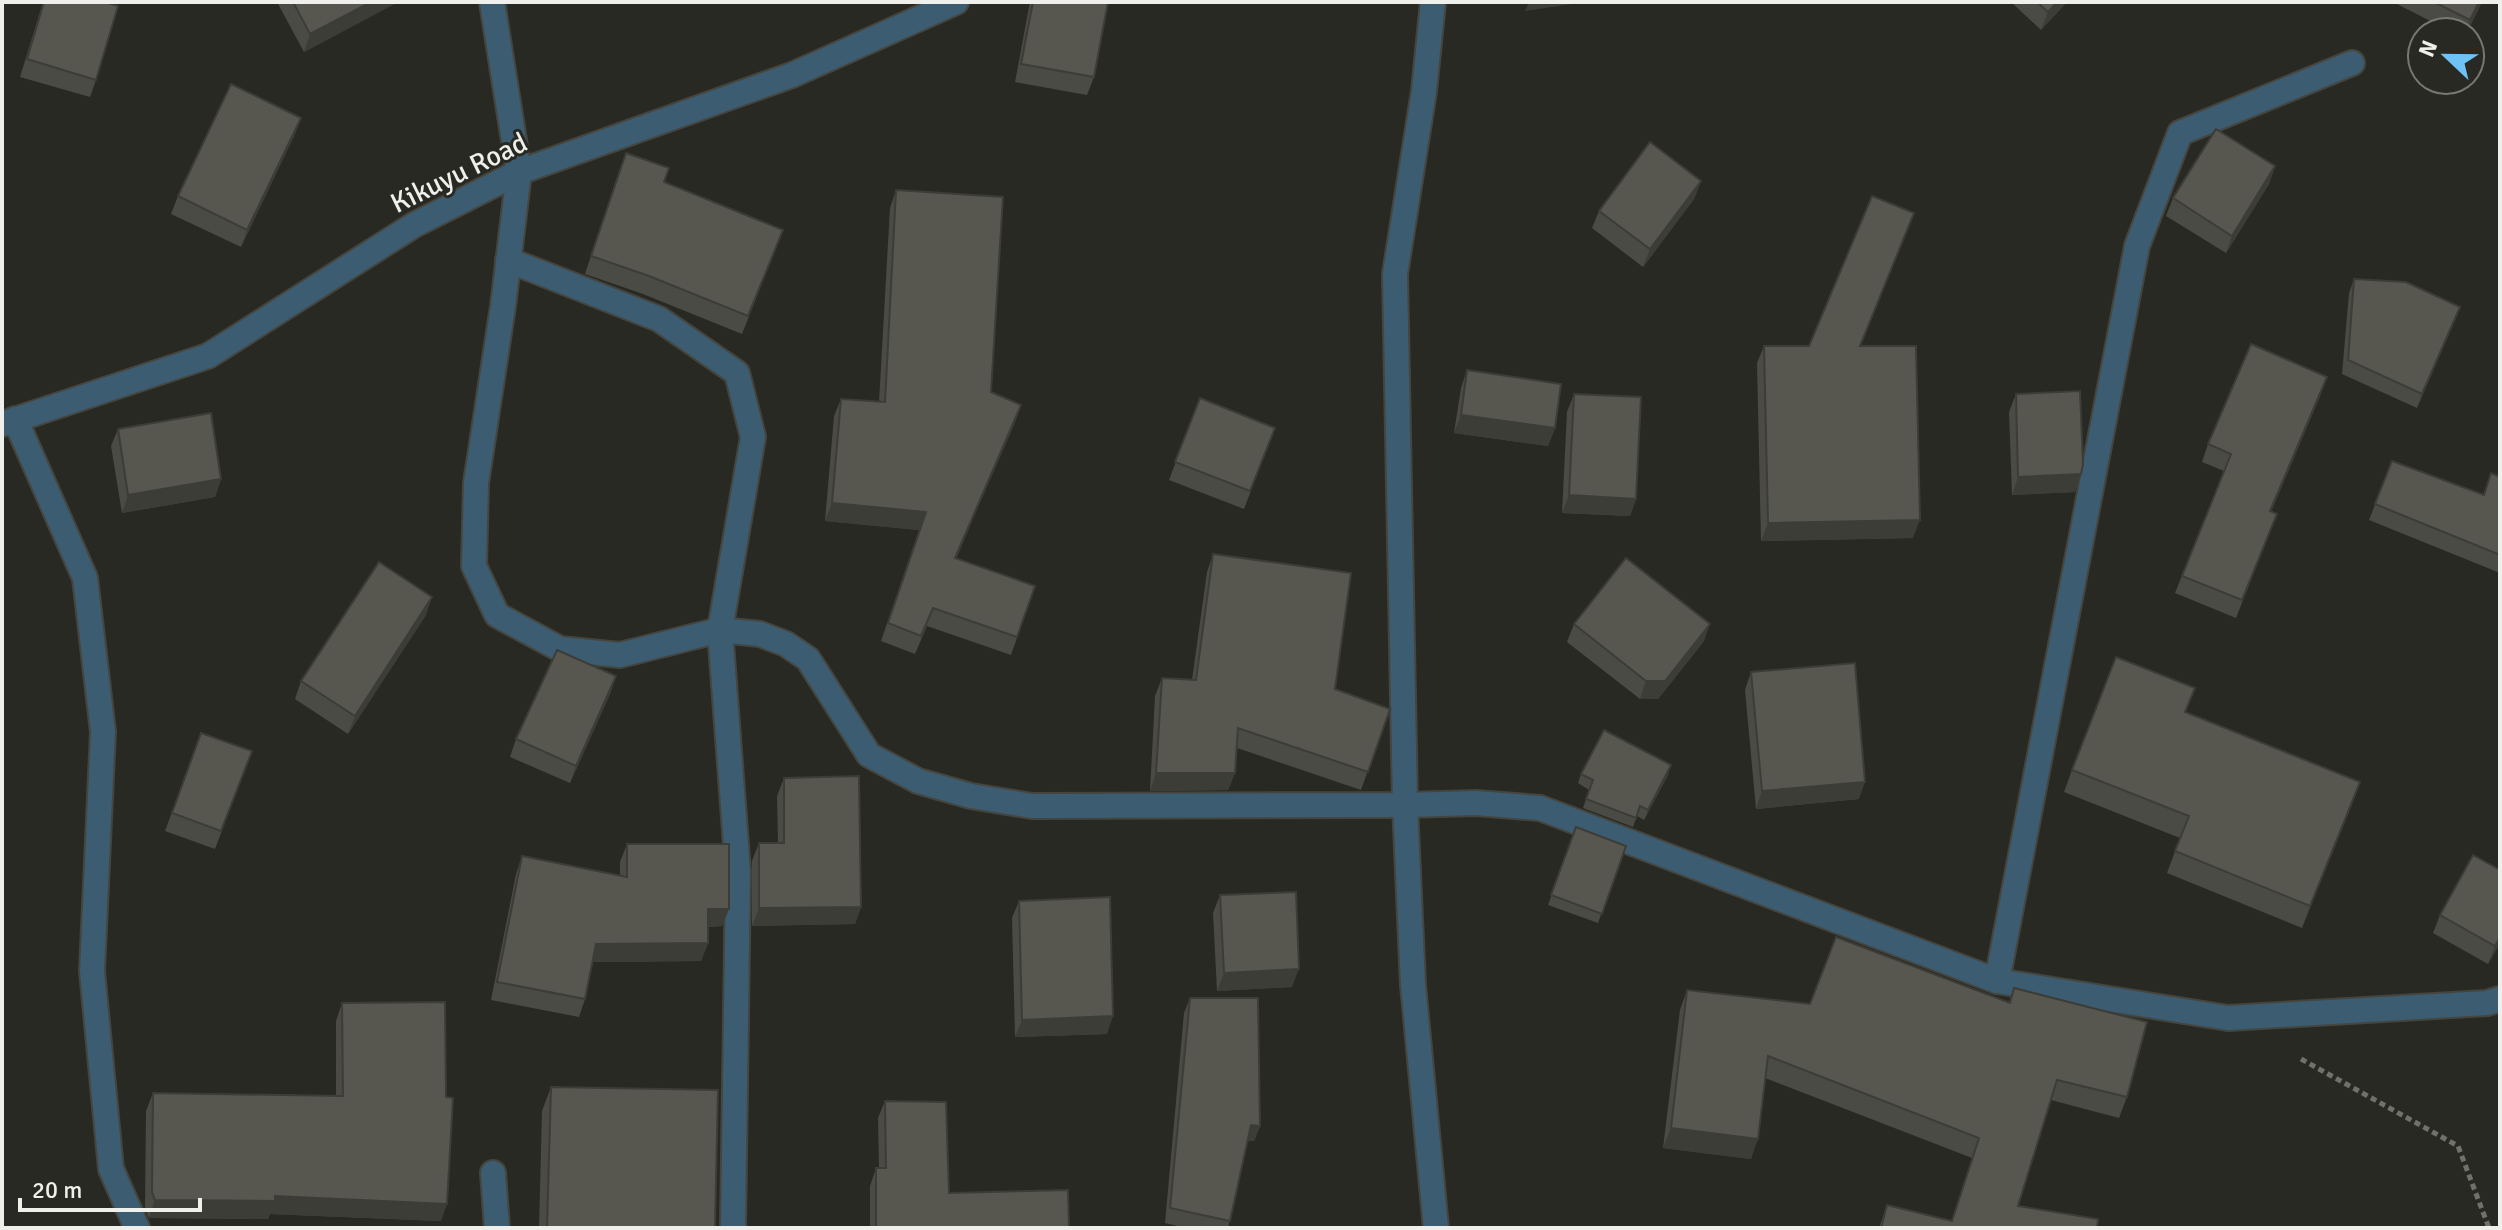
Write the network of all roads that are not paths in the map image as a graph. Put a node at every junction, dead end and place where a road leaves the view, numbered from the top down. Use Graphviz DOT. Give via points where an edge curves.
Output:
graph roads {
  1 [pos="492,2"];
  2 [pos="956,2"];
  3 [pos="1433,2"];
  4 [pos="2352,63"];
  5 [pos="519,172"];
  6 [pos="508,260"];
  7 [pos="9,422"];
  8 [pos="720,630"];
  9 [pos="1405,805"];
  10 [pos="1997,981"];
  11 [pos="2500,999"];
  12 [pos="493,1173"];
  13 [pos="137,1228"];
  14 [pos="497,1228"];
  15 [pos="733,1228"];
  16 [pos="1436,1228"];
  1 -- 5 [label="street"];
  2 -- 5 [label="street, Kikuyu Road" via="792,75"];
  3 -- 9 [label="street" via="1395,274"];
  4 -- 10 [label="street" via="2180,133 2137,246"];
  5 -- 6 [label="street"];
  5 -- 7 [label="street, Kikuyu Road" via="414,225 208,356"];
  6 -- 8 [label="street" via="659,319 737,373 753,437"];
  6 -- 8 [label="street" via="476,483 474,566 497,615 560,649 620,655"];
  7 -- 13 [label="street" via="85,578 103,732 92,971 111,1169"];
  8 -- 9 [label="street" via="760,634 786,644 808,659 869,755 918,781 971,796 1032,806"];
  8 -- 15 [label="street" via="738,872"];
  9 -- 10 [label="street" via="1540,808"];
  9 -- 16 [label="street" via="1413,985"];
  10 -- 11 [label="street" via="2228,1018"];
  12 -- 14 [label="street"];
}
